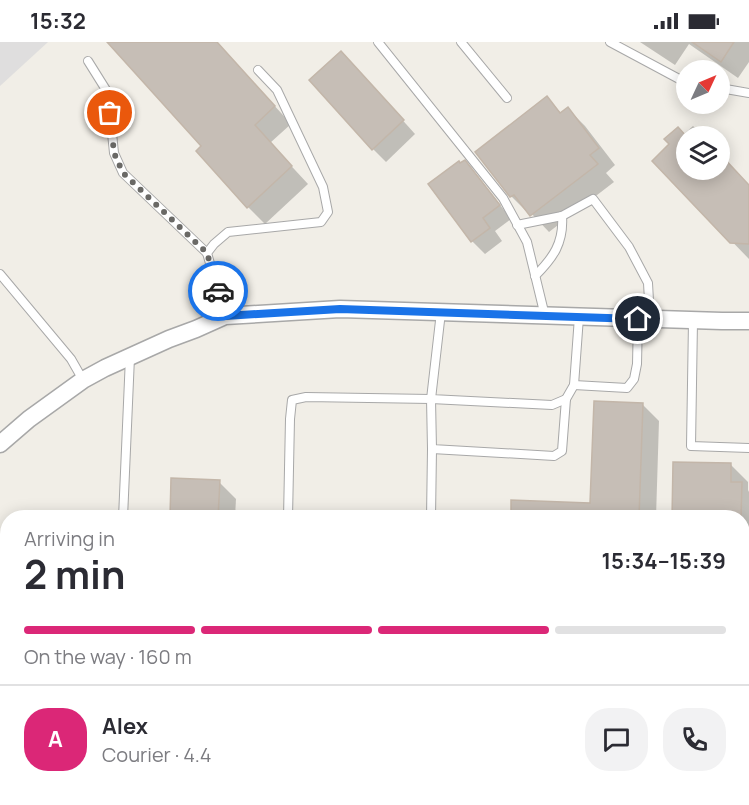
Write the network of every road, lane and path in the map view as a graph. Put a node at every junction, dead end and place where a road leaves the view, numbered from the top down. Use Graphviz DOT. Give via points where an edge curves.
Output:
graph roads {
  1 [pos="378,42"];
  2 [pos="461,42"];
  3 [pos="610,42"];
  4 [pos="88,62"];
  5 [pos="258,70"];
  6 [pos="676,77"];
  7 [pos="730,90"];
  8 [pos="749,93"];
  9 [pos="507,98"];
  10 [pos="562,216"];
  11 [pos="517,225"];
  12 [pos="207,253"];
  13 [pos="0,274"];
  14 [pos="535,276"];
  15 [pos="441,312"];
  16 [pos="225,316"];
  17 [pos="545,316"];
  18 [pos="579,317"];
  19 [pos="644,319"];
  20 [pos="693,321"];
  21 [pos="749,321"];
  22 [pos="130,357"];
  23 [pos="84,380"];
  24 [pos="574,385"];
  25 [pos="431,399"];
  26 [pos="566,399"];
  27 [pos="0,444"];
  28 [pos="749,448"];
  29 [pos="432,450"];
  30 [pos="123,510"];
  31 [pos="288,510"];
  32 [pos="431,510"];
  1 -- 11 [label="lane" via="503,198"];
  2 -- 9 [label="lane"];
  3 -- 6 [label="lane"];
  4 -- 12 [label="lane" via="108,93 114,153 123,173"];
  5 -- 12 [label="lane" via="277,90 323,187 328,212 321,222 228,232"];
  7 -- 8 [label="lane"];
  10 -- 11 [label="lane"];
  10 -- 14 [label="lane" via="563,229 555,253"];
  10 -- 19 [label="lane" via="593,199 648,283"];
  11 -- 14 [label="lane" via="527,242"];
  12 -- 16 [label="lane"];
  13 -- 23 [label="lane"];
  14 -- 17 [label="lane"];
  15 -- 16 [label="street" via="340,309"];
  15 -- 17 [label="street"];
  15 -- 25 [label="lane"];
  16 -- 22 [label="street"];
  17 -- 18 [label="street"];
  18 -- 19 [label="street"];
  18 -- 24 [label="lane"];
  19 -- 20 [label="street"];
  19 -- 24 [label="lane" via="634,379 627,388"];
  20 -- 21 [label="street"];
  20 -- 28 [label="lane" via="691,446"];
  22 -- 23 [label="street"];
  22 -- 30 [label="lane"];
  23 -- 27 [label="street"];
  24 -- 26 [label="lane"];
  25 -- 26 [label="lane" via="552,405"];
  25 -- 29 [label="lane"];
  25 -- 31 [label="lane" via="292,400"];
  26 -- 29 [label="lane" via="562,451 554,456"];
  29 -- 32 [label="lane"];
}
